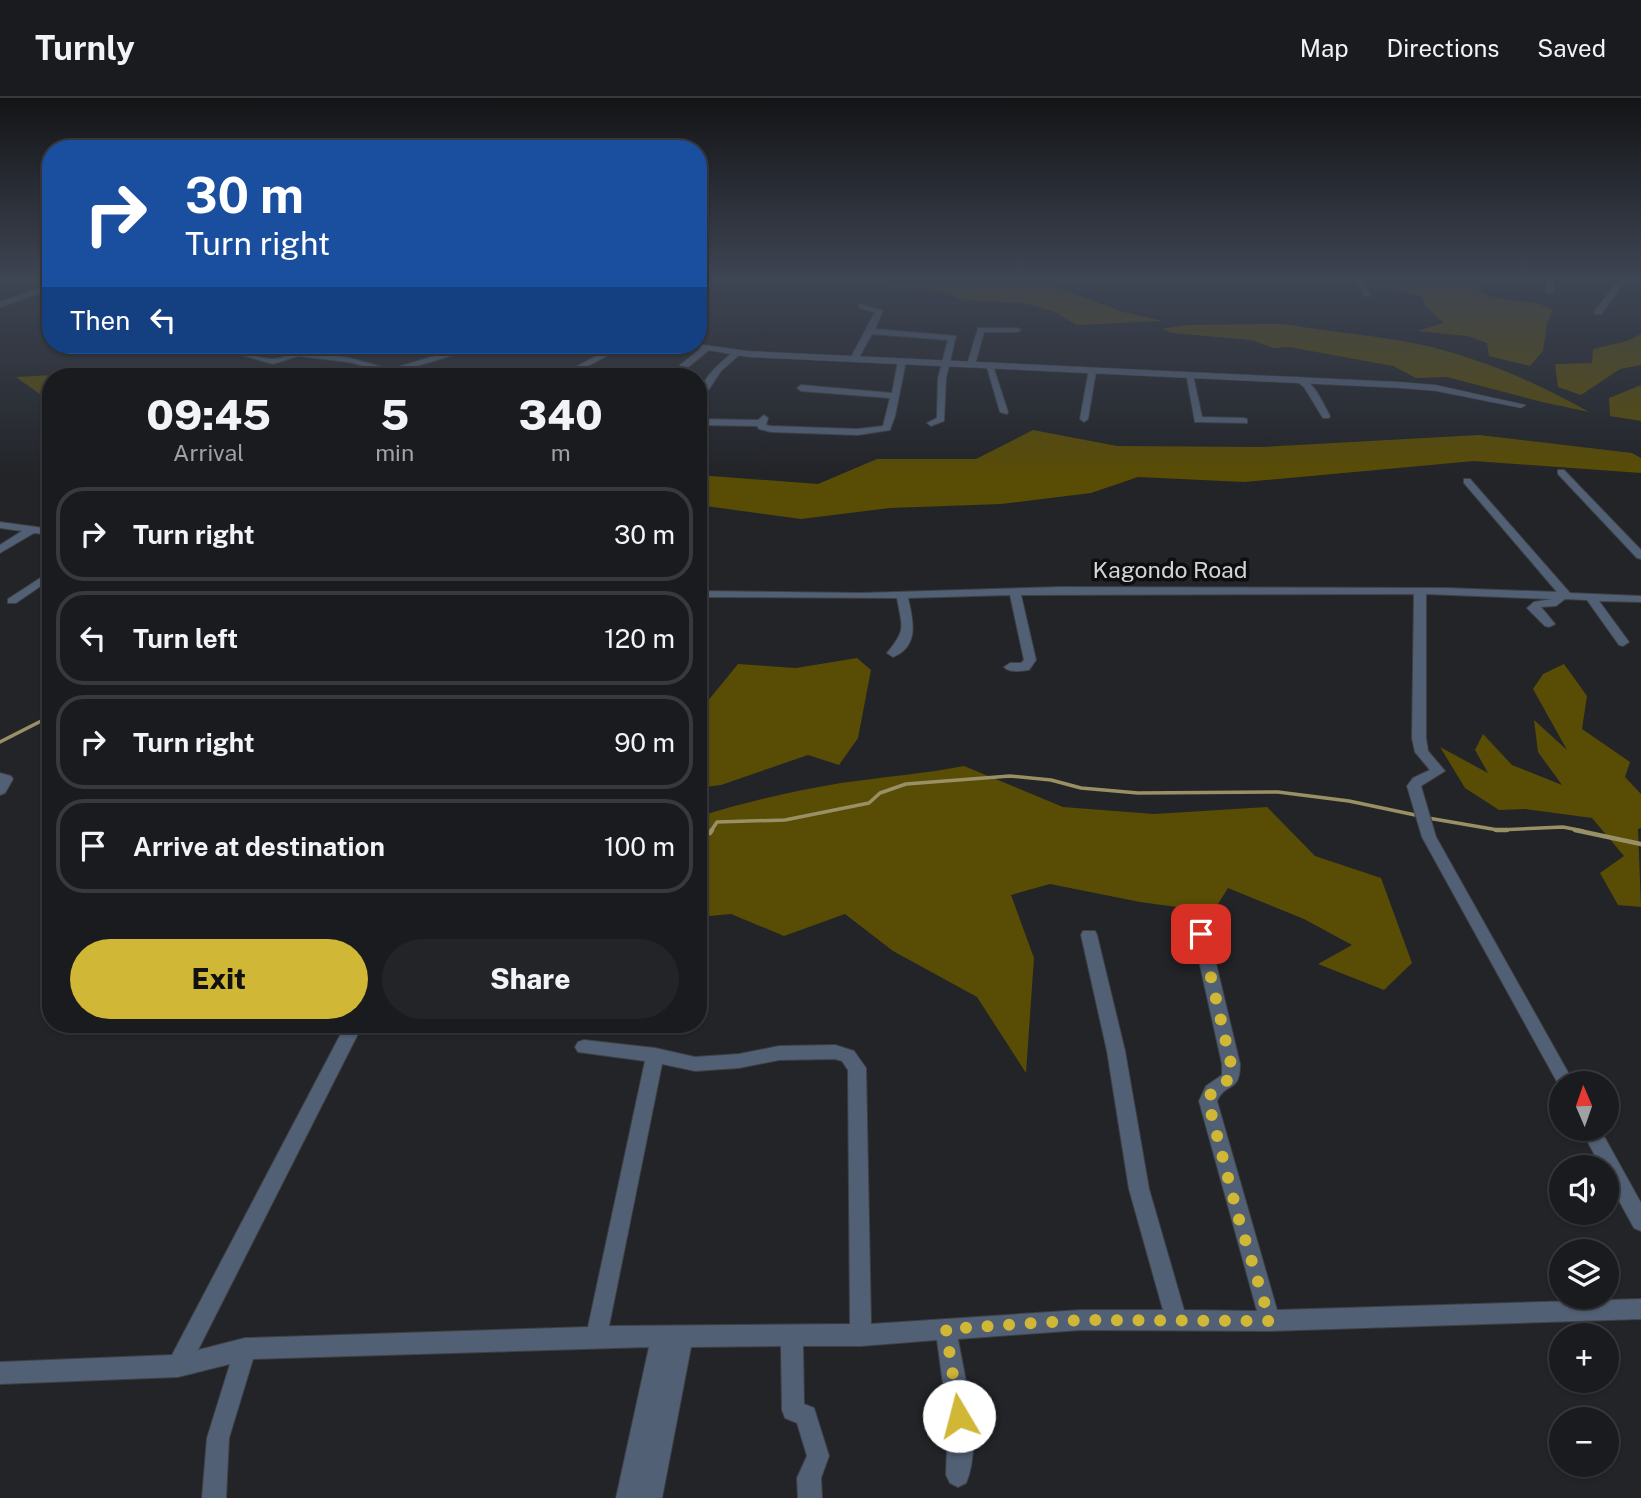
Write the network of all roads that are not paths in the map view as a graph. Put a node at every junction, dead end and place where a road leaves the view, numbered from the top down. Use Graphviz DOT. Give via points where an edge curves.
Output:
graph roads {
  1 [pos="862,344"];
  2 [pos="951,344"];
  3 [pos="977,344"];
  4 [pos="707,349"];
  5 [pos="238,354"];
  6 [pos="294,354"];
  7 [pos="305,354"];
  8 [pos="447,354"];
  9 [pos="606,354"];
  10 [pos="700,354"];
  11 [pos="736,354"];
  12 [pos="241,355"];
  13 [pos="854,359"];
  14 [pos="902,361"];
  15 [pos="944,363"];
  16 [pos="971,365"];
  17 [pos="989,366"];
  18 [pos="683,367"];
  19 [pos="380,368"];
  20 [pos="401,368"];
  21 [pos="578,368"];
  22 [pos="1092,371"];
  23 [pos="1189,375"];
  24 [pos="1298,379"];
  25 [pos="707,386"];
  26 [pos="801,388"];
  27 [pos="894,396"];
  28 [pos="1521,405"];
  29 [pos="1004,412"];
  30 [pos="1326,416"];
  31 [pos="1084,419"];
  32 [pos="1244,421"];
  33 [pos="707,422"];
  34 [pos="931,423"];
  35 [pos="1561,472"];
  36 [pos="1467,481"];
  37 [pos="0,525"];
  38 [pos="33,530"];
  39 [pos="42,531"];
  40 [pos="0,550"];
  41 [pos="1641,556"];
  42 [pos="42,580"];
  43 [pos="1015,591"];
  44 [pos="1420,591"];
  45 [pos="707,594"];
  46 [pos="1565,594"];
  47 [pos="902,595"];
  48 [pos="1590,596"];
  49 [pos="1640,600"];
  50 [pos="12,601"];
  51 [pos="1549,624"];
  52 [pos="1623,642"];
  53 [pos="893,653"];
  54 [pos="1010,667"];
  55 [pos="0,777"];
  56 [pos="0,790"];
  57 [pos="1201,934"];
  58 [pos="1089,935"];
  59 [pos="349,1033"];
  60 [pos="584,1047"];
  61 [pos="655,1055"];
  62 [pos="1558,1071"];
  63 [pos="1597,1141"];
  64 [pos="1641,1222"];
  65 [pos="1641,1309"];
  66 [pos="1176,1319"];
  67 [pos="1270,1321"];
  68 [pos="946,1329"];
  69 [pos="792,1335"];
  70 [pos="860,1335"];
  71 [pos="672,1336"];
  72 [pos="596,1337"];
  73 [pos="245,1349"];
  74 [pos="178,1366"];
  75 [pos="0,1373"];
  76 [pos="958,1475"];
  77 [pos="214,1498"];
  78 [pos="628,1498"];
  79 [pos="650,1498"];
  80 [pos="810,1498"];
  1 -- 13 [label="street"];
  2 -- 15 [label="street"];
  3 -- 16 [label="street"];
  4 -- 11 [label="street"];
  5 -- 12 [label="street"];
  6 -- 12 [label="street" via="268,361"];
  7 -- 19 [label="street"];
  8 -- 20 [label="street"];
  9 -- 21 [label="street"];
  10 -- 18 [label="street"];
  11 -- 13 [label="street"];
  11 -- 25 [label="street"];
  13 -- 14 [label="street"];
  14 -- 15 [label="street"];
  14 -- 27 [label="street"];
  15 -- 16 [label="street"];
  15 -- 34 [label="street" via="938,403 941,419"];
  16 -- 17 [label="street"];
  17 -- 22 [label="street"];
  17 -- 29 [label="street"];
  22 -- 23 [label="street"];
  22 -- 31 [label="street"];
  23 -- 24 [label="street"];
  23 -- 32 [label="street" via="1198,419"];
  24 -- 28 [label="street" via="1436,388"];
  24 -- 30 [label="street" via="1307,385"];
  26 -- 27 [label="street"];
  27 -- 33 [label="street" via="890,423 881,430 771,429 762,426 763,420"];
  35 -- 41 [label="street"];
  36 -- 46 [label="street"];
  37 -- 38 [label="street"];
  38 -- 39 [label="street"];
  38 -- 40 [label="street"];
  42 -- 50 [label="street"];
  43 -- 44 [label="street, Kagondo Road"];
  43 -- 47 [label="street, Kagondo Road"];
  43 -- 54 [label="street" via="1030,660 1025,667"];
  44 -- 46 [label="street, Kagondo Road"];
  44 -- 62 [label="street" via="1419,738 1422,752 1438,771 1414,786 1429,837"];
  45 -- 47 [label="street, Kagondo Road"];
  46 -- 48 [label="street, Kagondo Road"];
  46 -- 51 [label="street" via="1552,604 1533,607"];
  47 -- 53 [label="street" via="908,638"];
  48 -- 49 [label="street, Kagondo Road"];
  48 -- 52 [label="street"];
  55 -- 56 [label="street" via="6,779"];
  57 -- 67 [label="street" via="1231,1064 1231,1078 1212,1091 1208,1101"];
  58 -- 66 [label="street" via="1116,1051 1139,1189"];
  59 -- 74 [label="street"];
  60 -- 61 [label="street"];
  61 -- 70 [label="street" via="695,1064 779,1053 835,1052 848,1056 857,1068"];
  61 -- 72 [label="street"];
  63 -- 64 [label="street"];
  65 -- 67 [label="street"];
  66 -- 67 [label="street"];
  66 -- 68 [label="street"];
  68 -- 70 [label="street"];
  68 -- 76 [label="street" via="959,1416"];
  69 -- 70 [label="street"];
  69 -- 71 [label="street"];
  69 -- 80 [label="street" via="793,1410 806,1416 818,1456 809,1478"];
  71 -- 72 [label="street"];
  71 -- 78 [label="street"];
  71 -- 79 [label="street"];
  72 -- 73 [label="street"];
  73 -- 74 [label="street"];
  73 -- 77 [label="street" via="218,1438"];
  74 -- 75 [label="street"];
}
